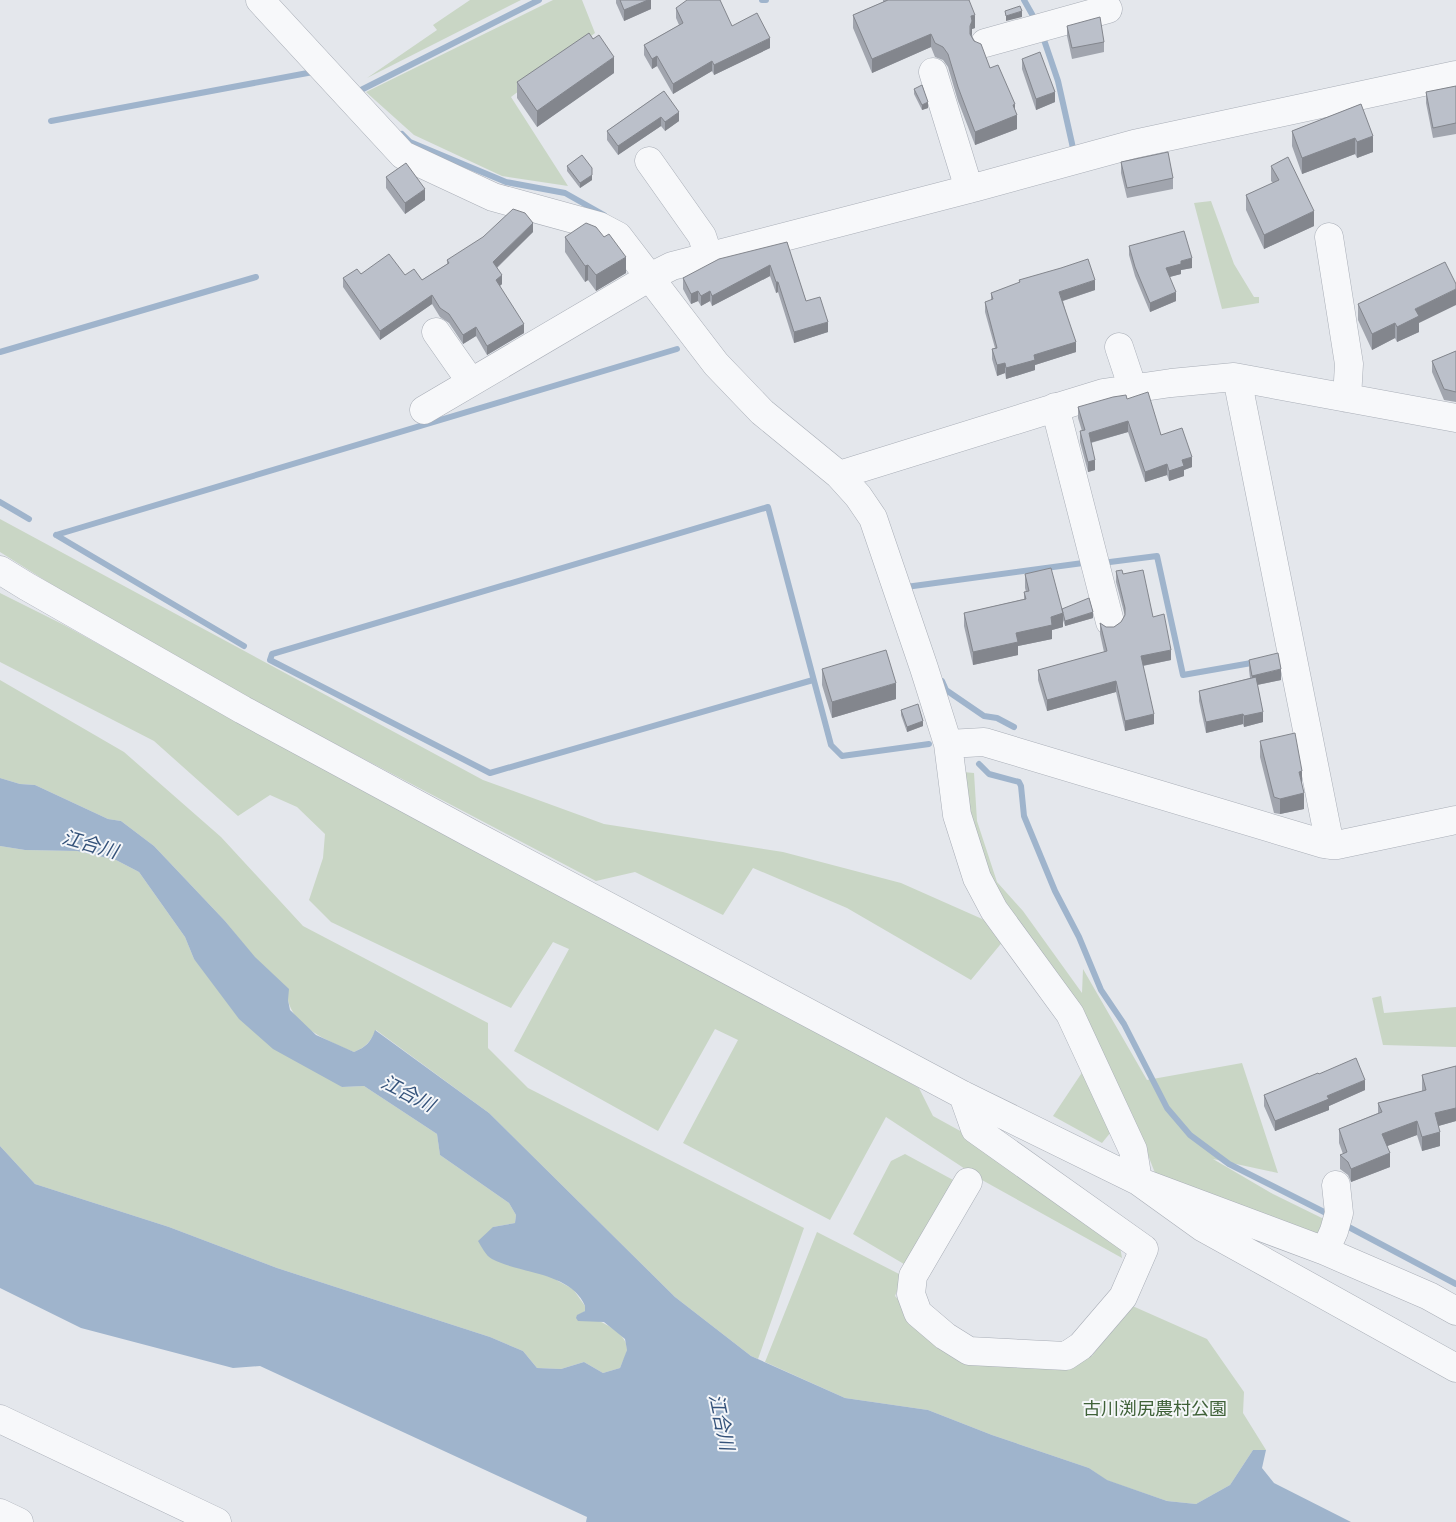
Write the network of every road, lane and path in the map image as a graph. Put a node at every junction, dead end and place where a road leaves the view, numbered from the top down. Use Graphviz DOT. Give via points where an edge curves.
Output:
graph roads {
  1 [pos="260,0"];
  2 [pos="1108,9"];
  3 [pos="985,43"];
  4 [pos="933,72"];
  5 [pos="1456,75"];
  6 [pos="649,161"];
  7 [pos="969,189"];
  8 [pos="1329,237"];
  9 [pos="708,257"];
  10 [pos="650,277"];
  11 [pos="436,332"];
  12 [pos="1119,347"];
  13 [pos="1236,378"];
  14 [pos="471,382"];
  15 [pos="1133,389"];
  16 [pos="1347,398"];
  17 [pos="1055,407"];
  18 [pos="424,410"];
  19 [pos="1456,418"];
  20 [pos="840,475"];
  21 [pos="0,570"];
  22 [pos="1110,622"];
  23 [pos="948,744"];
  24 [pos="1456,820"];
  25 [pos="1328,836"];
  26 [pos="963,1095"];
  27 [pos="1138,1181"];
  28 [pos="968,1182"];
  29 [pos="1336,1185"];
  30 [pos="1333,1232"];
  31 [pos="1456,1310"];
  32 [pos="1456,1368"];
  33 [pos="0,1419"];
  34 [pos="0,1514"];
  35 [pos="19,1522"];
  36 [pos="217,1522"];
  1 -- 10 [label="street" via="403,155 493,197 599,226 618,236"];
  2 -- 3 [label="street"];
  4 -- 7 [label="street"];
  5 -- 7 [label="street" via="1134,144"];
  6 -- 9 [label="street" via="702,236"];
  7 -- 9 [label="street"];
  8 -- 16 [label="street" via="1349,364"];
  9 -- 10 [label="street" via="672,266"];
  10 -- 14 [label="street"];
  10 -- 20 [label="street" via="716,364 762,412"];
  11 -- 14 [label="street"];
  12 -- 15 [label="street"];
  13 -- 15 [label="street"];
  13 -- 16 [label="street"];
  13 -- 25 [label="street"];
  14 -- 18 [label="street"];
  15 -- 17 [label="street" via="1103,393"];
  16 -- 19 [label="street"];
  17 -- 20 [label="street"];
  17 -- 22 [label="street"];
  20 -- 23 [label="street" via="872,518"];
  21 -- 26 [label="street" via="268,724"];
  23 -- 25 [label="street" via="984,742"];
  23 -- 27 [label="street" via="957,815 977,878 994,910 1070,1014 1134,1150"];
  24 -- 25 [label="street" via="1337,845"];
  26 -- 27 [label="street"];
  26 -- 28 [label="street" via="976,1129 1144,1249 1124,1297 1081,1346 1066,1356 969,1351 918,1313 910,1294 913,1276"];
  27 -- 30 [label="street"];
  27 -- 32 [label="street" via="1202,1227"];
  29 -- 30 [label="street"];
  30 -- 31 [label="street" via="1429,1296"];
  33 -- 36 [label="street"];
  34 -- 35 [label="street"];
}
